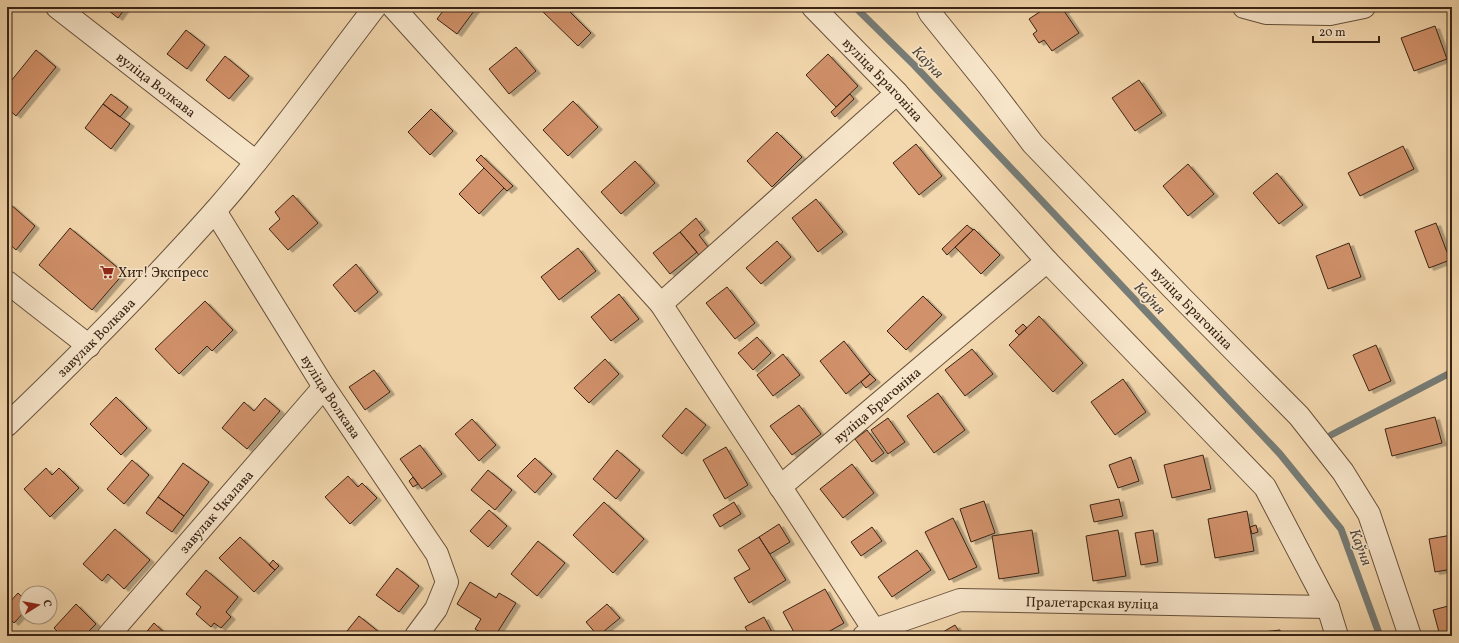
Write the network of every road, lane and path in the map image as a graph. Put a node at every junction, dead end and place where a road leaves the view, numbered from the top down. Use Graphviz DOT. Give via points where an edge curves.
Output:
graph roads {
  1 [pos="57,7"];
  2 [pos="375,7"];
  3 [pos="393,7"];
  4 [pos="814,7"];
  5 [pos="927,7"];
  6 [pos="1244,7"];
  7 [pos="1364,7"];
  8 [pos="897,93"];
  9 [pos="256,162"];
  10 [pos="215,211"];
  11 [pos="1047,261"];
  12 [pos="7,282"];
  13 [pos="661,304"];
  14 [pos="89,346"];
  15 [pos="324,387"];
  16 [pos="7,425"];
  17 [pos="780,487"];
  18 [pos="1328,607"];
  19 [pos="869,633"];
  20 [pos="108,636"];
  21 [pos="416,636"];
  22 [pos="1337,636"];
  23 [pos="1410,636"];
  1 -- 9 [label="street, вуліца Волкава"];
  2 -- 9 [label="street, завулак Волкава"];
  3 -- 13 [label="street"];
  4 -- 8 [label="street, вуліца Брагоніна"];
  5 -- 23 [label="street, вуліца Брагоніна" via="1033,144 1299,416 1343,472 1369,514"];
  6 -- 7 [label="street" via="1266,13 1330,14"];
  8 -- 11 [label="street, вуліца Брагоніна"];
  8 -- 13 [label="street"];
  9 -- 10 [label="street, завулак Волкава"];
  10 -- 14 [label="street, завулак Волкава"];
  10 -- 15 [label="street, вуліца Волкава"];
  11 -- 17 [label="street, вуліца Брагоніна"];
  11 -- 18 [label="street, вуліца Брагоніна" via="1265,487"];
  12 -- 14 [label="street"];
  13 -- 17 [label="street"];
  14 -- 16 [label="street, завулак Волкава"];
  15 -- 20 [label="street, завулак Чкалава"];
  15 -- 21 [label="street, вуліца Волкава" via="437,554 447,582 436,609"];
  17 -- 19 [label="street"];
  18 -- 19 [label="street, Пралетарская вуліца" via="960,600"];
  18 -- 22 [label="street, вуліца Брагоніна"];
}
